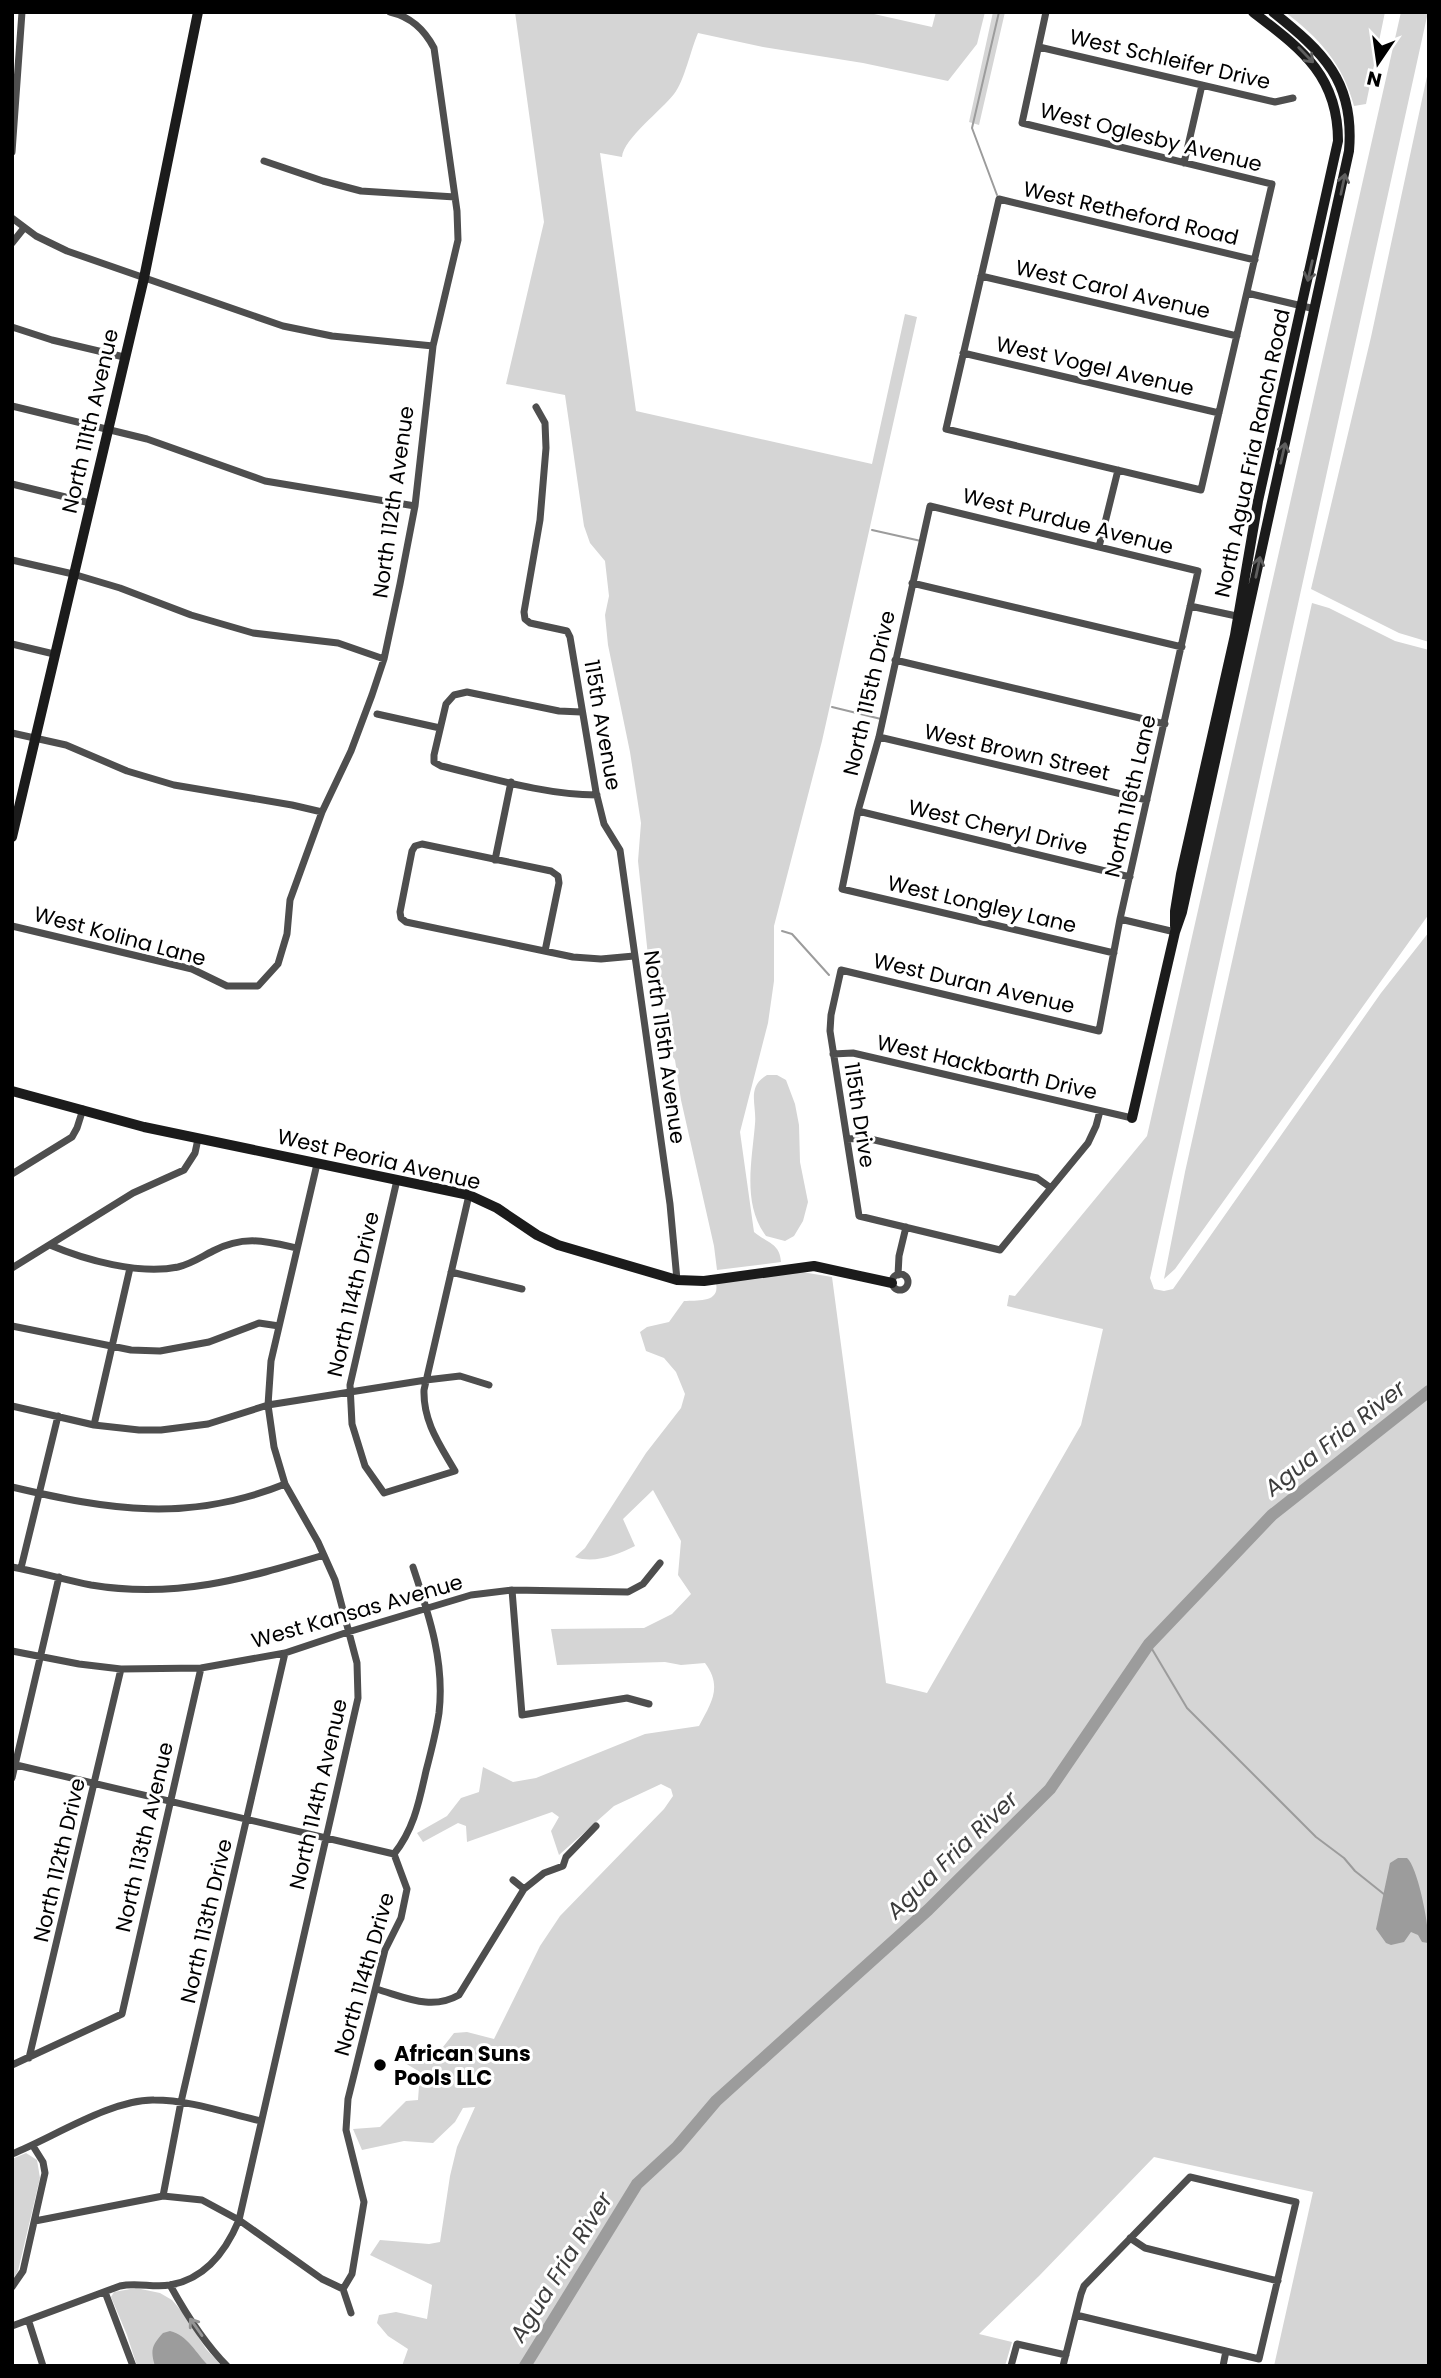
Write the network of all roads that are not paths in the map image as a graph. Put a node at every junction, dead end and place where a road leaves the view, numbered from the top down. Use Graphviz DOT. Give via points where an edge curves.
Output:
graph roads {
  1 [pos="22,12"];
  2 [pos="198,12"];
  3 [pos="390,12"];
  4 [pos="1046,12"];
  5 [pos="1253,12"];
  6 [pos="1273,12"];
  7 [pos="1039,47"];
  8 [pos="1202,85"];
  9 [pos="1293,98"];
  10 [pos="12,152"];
  11 [pos="264,161"];
  12 [pos="1184,163"];
  13 [pos="456,197"];
  14 [pos="12,218"];
  15 [pos="24,228"];
  16 [pos="12,243"];
  17 [pos="1255,260"];
  18 [pos="981,276"];
  19 [pos="144,278"];
  20 [pos="1247,293"];
  21 [pos="1302,306"];
  22 [pos="1315,309"];
  23 [pos="12,327"];
  24 [pos="1237,336"];
  25 [pos="433,346"];
  26 [pos="963,353"];
  27 [pos="124,357"];
  28 [pos="12,406"];
  29 [pos="536,407"];
  30 [pos="1219,413"];
  31 [pos="107,429"];
  32 [pos="1118,470"];
  33 [pos="12,484"];
  34 [pos="90,503"];
  35 [pos="415,506"];
  36 [pos="930,506"];
  37 [pos="1099,547"];
  38 [pos="12,560"];
  39 [pos="1198,571"];
  40 [pos="73,574"];
  41 [pos="912,583"];
  42 [pos="1191,606"];
  43 [pos="1242,617"];
  44 [pos="12,644"];
  45 [pos="1182,647"];
  46 [pos="54,654"];
  47 [pos="384,659"];
  48 [pos="895,660"];
  49 [pos="582,712"];
  50 [pos="377,714"];
  51 [pos="1165,724"];
  52 [pos="440,728"];
  53 [pos="12,733"];
  54 [pos="36,737"];
  55 [pos="879,737"];
  56 [pos="511,782"];
  57 [pos="597,795"];
  58 [pos="1147,800"];
  59 [pos="858,811"];
  60 [pos="322,812"];
  61 [pos="14,819"];
  62 [pos="604,824"];
  63 [pos="12,837"];
  64 [pos="495,859"];
  65 [pos="1130,877"];
  66 [pos="842,889"];
  67 [pos="1120,919"];
  68 [pos="12,926"];
  69 [pos="1175,932"];
  70 [pos="545,951"];
  71 [pos="1114,953"];
  72 [pos="634,956"];
  73 [pos="840,974"];
  74 [pos="829,975"];
  75 [pos="258,986"];
  76 [pos="1100,1031"];
  77 [pos="833,1054"];
  78 [pos="12,1091"];
  79 [pos="82,1109"];
  80 [pos="1100,1111"];
  81 [pos="1132,1118"];
  82 [pos="198,1139"];
  83 [pos="846,1139"];
  84 [pos="317,1164"];
  85 [pos="12,1174"];
  86 [pos="397,1180"];
  87 [pos="1051,1188"];
  88 [pos="469,1195"];
  89 [pos="906,1227"];
  90 [pos="50,1245"];
  91 [pos="297,1248"];
  92 [pos="12,1268"];
  93 [pos="130,1268"];
  94 [pos="452,1272"];
  95 [pos="895,1279"];
  96 [pos="677,1280"];
  97 [pos="522,1289"];
  98 [pos="12,1326"];
  99 [pos="279,1326"];
  100 [pos="113,1346"];
  101 [pos="426,1380"];
  102 [pos="489,1385"];
  103 [pos="349,1392"];
  104 [pos="268,1405"];
  105 [pos="12,1406"];
  106 [pos="58,1416"];
  107 [pos="94,1425"];
  108 [pos="285,1484"];
  109 [pos="12,1487"];
  110 [pos="40,1494"];
  111 [pos="324,1555"];
  112 [pos="660,1563"];
  113 [pos="414,1567"];
  114 [pos="17,1568"];
  115 [pos="59,1577"];
  116 [pos="512,1590"];
  117 [pos="427,1609"];
  118 [pos="348,1632"];
  119 [pos="12,1651"];
  120 [pos="285,1653"];
  121 [pos="40,1657"];
  122 [pos="201,1668"];
  123 [pos="121,1670"];
  124 [pos="649,1704"];
  125 [pos="14,1765"];
  126 [pos="12,1778"];
  127 [pos="95,1783"];
  128 [pos="170,1800"];
  129 [pos="248,1819"];
  130 [pos="596,1826"];
  131 [pos="327,1838"];
  132 [pos="394,1854"];
  133 [pos="513,1881"];
  134 [pos="524,1889"];
  135 [pos="376,1989"];
  136 [pos="29,2058"];
  137 [pos="12,2066"];
  138 [pos="181,2102"];
  139 [pos="261,2121"];
  140 [pos="33,2146"];
  141 [pos="12,2154"];
  142 [pos="163,2196"];
  143 [pos="239,2220"];
  144 [pos="34,2221"];
  145 [pos="1130,2238"];
  146 [pos="1278,2281"];
  147 [pos="170,2286"];
  148 [pos="12,2287"];
  149 [pos="343,2289"];
  150 [pos="105,2292"];
  151 [pos="351,2313"];
  152 [pos="1076,2315"];
  153 [pos="29,2322"];
  154 [pos="12,2326"];
  155 [pos="1226,2351"];
  156 [pos="1066,2355"];
  157 [pos="43,2366"];
  158 [pos="133,2366"];
  159 [pos="227,2366"];
  160 [pos="1011,2366"];
  161 [pos="1063,2366"];
  162 [pos="1223,2366"];
  1 -- 10 [label="street"];
  2 -- 19 [label="street, North 111th Avenue"];
  3 -- 13 [label="street, North 112th Avenue" via="402,15 426,34 434,48"];
  4 -- 7 [label="street"];
  5 -- 21 [label="street, North Agua Fria Ranch Road, one-way" via="1313,63 1331,94 1337,118 1336,154"];
  22 -- 6 [label="street, North Agua Fria Ranch Road, one-way" via="1347,164 1348,112 1341,86 1325,58"];
  7 -- 8 [label="street, West Schleifer Drive"];
  7 -- 12 [label="street, West Oglesby Avenue" via="1022,123"];
  8 -- 9 [label="street, West Schleifer Drive" via="1275,102"];
  8 -- 12 [label="street"];
  11 -- 13 [label="street" via="361,191"];
  12 -- 17 [label="street, West Oglesby Avenue" via="1272,184"];
  13 -- 25 [label="street, North 112th Avenue" via="458,240"];
  14 -- 15 [label="street"];
  15 -- 16 [label="street"];
  15 -- 19 [label="street" via="58,248"];
  17 -- 18 [label="street, West Retheford Road" via="999,199"];
  17 -- 20 [label="street"];
  18 -- 24 [label="street, West Carol Avenue"];
  18 -- 26 [label="street"];
  19 -- 25 [label="street" via="283,326"];
  19 -- 27 [label="street, North 111th Avenue"];
  20 -- 21 [label="street"];
  20 -- 24 [label="street"];
  21 -- 22 [label="street"];
  21 -- 43 [label="street, North Agua Fria Ranch Road" via="1258,501"];
  43 -- 22 [label="street, North Agua Fria Ranch Road, one-way"];
  23 -- 27 [label="street"];
  24 -- 30 [label="street"];
  25 -- 35 [label="street, North 112th Avenue"];
  26 -- 30 [label="street, West Vogel Avenue"];
  26 -- 32 [label="street" via="946,429"];
  27 -- 31 [label="street, North 111th Avenue"];
  28 -- 31 [label="street"];
  29 -- 49 [label="street, 115th Avenue" via="545,424 546,448 525,619 567,631"];
  30 -- 32 [label="street" via="1201,490"];
  31 -- 34 [label="street, North 111th Avenue"];
  31 -- 35 [label="street" via="265,481"];
  32 -- 37 [label="street"];
  33 -- 34 [label="street"];
  34 -- 40 [label="street, North 111th Avenue"];
  35 -- 47 [label="street, North 112th Avenue"];
  36 -- 37 [label="street, West Purdue Avenue"];
  36 -- 41 [label="street, North 115th Drive"];
  37 -- 39 [label="street, West Purdue Avenue"];
  38 -- 40 [label="street"];
  39 -- 42 [label="street, North 116th Lane"];
  40 -- 46 [label="street, North 111th Avenue"];
  40 -- 47 [label="street" via="253,632 338,643"];
  41 -- 45 [label="street"];
  41 -- 48 [label="street, North 115th Drive"];
  42 -- 43 [label="street"];
  42 -- 45 [label="street, North 116th Lane"];
  43 -- 69 [label="street, North Agua Fria Ranch Road" via="1181,874"];
  44 -- 46 [label="street"];
  45 -- 51 [label="street, North 116th Lane"];
  46 -- 54 [label="street, North 111th Avenue"];
  47 -- 60 [label="street, North 112th Avenue" via="351,751"];
  48 -- 51 [label="street"];
  48 -- 55 [label="street, North 115th Drive"];
  49 -- 52 [label="street" via="467,692 454,695 446,704"];
  49 -- 57 [label="street, 115th Avenue"];
  50 -- 52 [label="street"];
  51 -- 58 [label="street, North 116th Lane"];
  52 -- 56 [label="street" via="435,762"];
  53 -- 54 [label="street"];
  54 -- 60 [label="street" via="174,785"];
  54 -- 61 [label="street, North 111th Avenue"];
  55 -- 58 [label="street, West Brown Street"];
  55 -- 59 [label="street, North 115th Drive"];
  56 -- 57 [label="street"];
  56 -- 64 [label="street"];
  57 -- 62 [label="street, 115th Avenue"];
  58 -- 65 [label="street, North 116th Lane"];
  59 -- 65 [label="street, West Cheryl Drive"];
  59 -- 66 [label="street, North 115th Drive"];
  60 -- 75 [label="street, North 112th Avenue" via="290,900 278,964"];
  61 -- 63 [label="street, North 111th Avenue"];
  62 -- 72 [label="street, North 115th Avenue" via="620,850"];
  64 -- 70 [label="street" via="558,876"];
  64 -- 70 [label="street" via="415,846 401,918"];
  65 -- 67 [label="street, North 116th Lane"];
  66 -- 71 [label="street, West Longley Lane"];
  67 -- 69 [label="street"];
  67 -- 71 [label="street, North 116th Lane"];
  68 -- 75 [label="street, West Kolina Lane" via="192,969 227,986"];
  69 -- 81 [label="street, North Agua Fria Ranch Road"];
  70 -- 72 [label="street" via="601,959"];
  71 -- 76 [label="street, North 116th Lane"];
  72 -- 96 [label="street, North 115th Avenue"];
  73 -- 74 [label="street"];
  73 -- 76 [label="street, West Duran Avenue"];
  73 -- 77 [label="street, 115th Drive" via="830,1021"];
  77 -- 80 [label="street, West Hackbarth Drive" via="853,1053"];
  77 -- 83 [label="street, 115th Drive"];
  78 -- 79 [label="street, West Peoria Avenue"];
  79 -- 82 [label="street, West Peoria Avenue"];
  79 -- 85 [label="street" via="72,1137"];
  80 -- 81 [label="street, West Hackbarth Drive"];
  80 -- 87 [label="street" via="1088,1143"];
  82 -- 84 [label="street, West Peoria Avenue"];
  82 -- 90 [label="street" via="184,1170 133,1193"];
  83 -- 87 [label="street" via="866,1138 1037,1178"];
  83 -- 89 [label="street, 115th Drive" via="859,1216"];
  84 -- 86 [label="street, West Peoria Avenue"];
  84 -- 91 [label="street, North 114th Avenue"];
  86 -- 88 [label="street, West Peoria Avenue"];
  86 -- 103 [label="street, North 114th Drive"];
  87 -- 89 [label="street" via="1000,1250"];
  88 -- 94 [label="street"];
  88 -- 96 [label="street, West Peoria Avenue" via="558,1245"];
  89 -- 95 [label="street"];
  90 -- 92 [label="street"];
  90 -- 93 [label="street"];
  91 -- 93 [label="street" via="248,1240 230,1243 180,1266"];
  91 -- 99 [label="street, North 114th Avenue"];
  93 -- 100 [label="street"];
  94 -- 97 [label="street"];
  94 -- 101 [label="street"];
  95 -- 96 [label="street, West Peoria Avenue" via="814,1266 704,1281"];
  98 -- 100 [label="street"];
  99 -- 100 [label="street" via="259,1323 178,1349 145,1351"];
  99 -- 104 [label="street, North 114th Avenue"];
  100 -- 107 [label="street"];
  101 -- 102 [label="street" via="460,1376"];
  101 -- 103 [label="street"];
  101 -- 103 [label="street, North 114th Drive" via="423,1406 428,1424 455,1471 384,1493 365,1466 352,1424"];
  103 -- 104 [label="street"];
  104 -- 107 [label="street" via="184,1428"];
  104 -- 108 [label="street, North 114th Avenue"];
  105 -- 106 [label="street"];
  106 -- 107 [label="street"];
  106 -- 110 [label="street"];
  108 -- 110 [label="street" via="230,1502 161,1510 106,1507"];
  108 -- 111 [label="street, North 114th Avenue"];
  109 -- 110 [label="street"];
  110 -- 114 [label="street"];
  111 -- 115 [label="street" via="223,1584 171,1589 113,1587"];
  111 -- 118 [label="street, North 114th Avenue"];
  112 -- 116 [label="street, West Kansas Avenue" via="643,1584 628,1592"];
  113 -- 117 [label="street"];
  114 -- 115 [label="street"];
  115 -- 121 [label="street"];
  116 -- 117 [label="street, West Kansas Avenue" via="471,1595"];
  116 -- 124 [label="street" via="522,1715 627,1698"];
  117 -- 118 [label="street, West Kansas Avenue"];
  117 -- 132 [label="street" via="439,1659 439,1715 414,1822"];
  118 -- 120 [label="street, West Kansas Avenue"];
  118 -- 131 [label="street, North 114th Avenue" via="357,1663 358,1699"];
  119 -- 121 [label="street, West Kansas Avenue"];
  120 -- 122 [label="street, West Kansas Avenue"];
  120 -- 129 [label="street, North 113th Drive"];
  121 -- 123 [label="street, West Kansas Avenue"];
  121 -- 125 [label="street"];
  122 -- 123 [label="street, West Kansas Avenue"];
  122 -- 128 [label="street, North 113th Avenue"];
  123 -- 127 [label="street, North 112th Drive"];
  125 -- 126 [label="street"];
  125 -- 127 [label="street"];
  127 -- 128 [label="street"];
  127 -- 136 [label="street, North 112th Drive"];
  128 -- 129 [label="street"];
  128 -- 136 [label="street, North 113th Avenue" via="122,2014"];
  129 -- 131 [label="street"];
  129 -- 138 [label="street, North 113th Drive"];
  130 -- 134 [label="street" via="562,1866 544,1872"];
  131 -- 132 [label="street"];
  131 -- 139 [label="street, North 114th Avenue"];
  132 -- 135 [label="street, North 114th Drive" via="407,1889 406,1903 385,1950"];
  133 -- 134 [label="street"];
  134 -- 135 [label="street" via="459,1995 437,2003"];
  135 -- 149 [label="street, North 114th Drive" via="348,2099 346,2130 364,2202 352,2274"];
  136 -- 137 [label="street"];
  138 -- 139 [label="street"];
  138 -- 140 [label="street" via="151,2099 119,2105"];
  138 -- 142 [label="street, North 113th Drive"];
  139 -- 143 [label="street, North 114th Avenue"];
  140 -- 141 [label="street"];
  140 -- 144 [label="street" via="45,2173"];
  142 -- 143 [label="street" via="202,2200"];
  142 -- 144 [label="street"];
  143 -- 147 [label="street, North 114th Avenue" via="220,2257 198,2274"];
  143 -- 149 [label="street"];
  144 -- 148 [label="street" via="23,2272"];
  145 -- 146 [label="street" via="1144,2249"];
  145 -- 146 [label="street" via="1190,2177 1296,2202"];
  145 -- 152 [label="street" via="1084,2286"];
  146 -- 155 [label="street" via="1259,2359"];
  147 -- 150 [label="street" via="133,2284"];
  159 -- 147 [label="street, one-way"];
  149 -- 151 [label="street"];
  150 -- 153 [label="street"];
  150 -- 158 [label="street"];
  152 -- 155 [label="street"];
  152 -- 156 [label="street"];
  153 -- 154 [label="street"];
  153 -- 157 [label="street"];
  155 -- 162 [label="street"];
  156 -- 160 [label="street" via="1017,2344"];
  156 -- 161 [label="street"];
}
